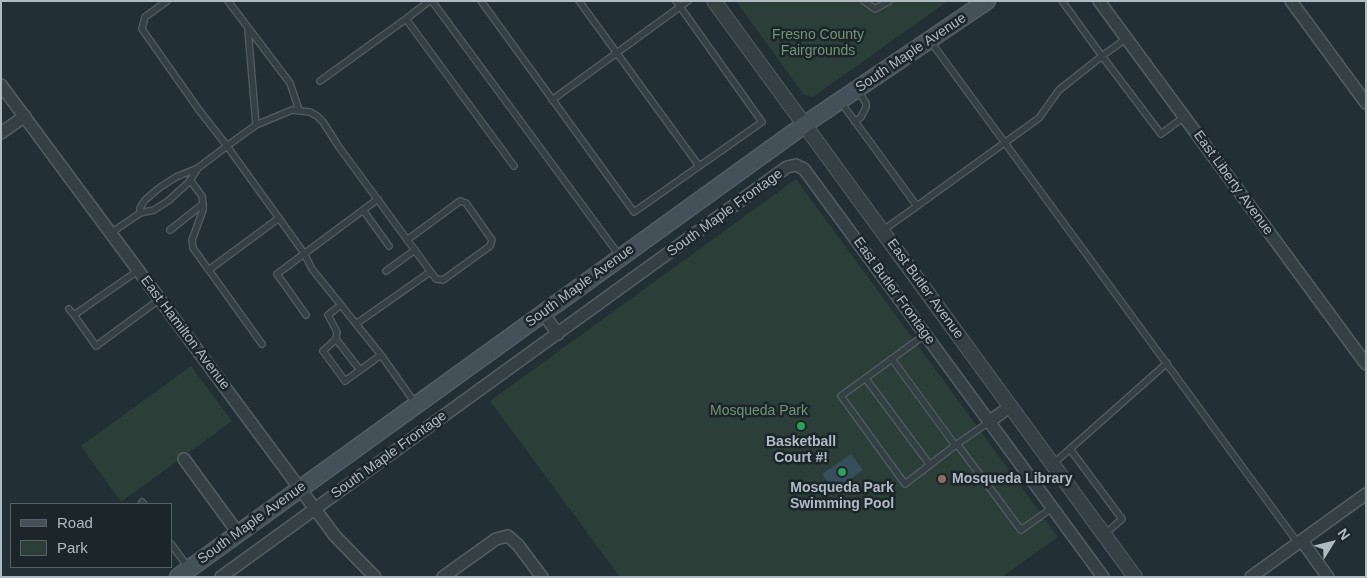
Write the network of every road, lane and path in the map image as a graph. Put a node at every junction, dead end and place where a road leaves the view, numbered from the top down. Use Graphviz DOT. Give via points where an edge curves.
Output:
graph roads {
  1 [pos="167,1"];
  2 [pos="228,1"];
  3 [pos="430,1"];
  4 [pos="481,1"];
  5 [pos="579,1"];
  6 [pos="688,1"];
  7 [pos="714,1"];
  8 [pos="864,1"];
  9 [pos="889,1"];
  10 [pos="986,1"];
  11 [pos="1062,1"];
  12 [pos="1100,1"];
  13 [pos="1292,1"];
  14 [pos="678,4"];
  15 [pos="406,19"];
  16 [pos="248,28"];
  17 [pos="1126,38"];
  18 [pos="930,40"];
  19 [pos="616,53"];
  20 [pos="1102,56"];
  21 [pos="320,81"];
  22 [pos="1,85"];
  23 [pos="856,90"];
  24 [pos="552,100"];
  25 [pos="840,101"];
  26 [pos="1366,103"];
  27 [pos="299,110"];
  28 [pos="25,116"];
  29 [pos="1184,117"];
  30 [pos="855,122"];
  31 [pos="256,125"];
  32 [pos="804,125"];
  33 [pos="1,133"];
  34 [pos="1005,143"];
  35 [pos="228,146"];
  36 [pos="514,166"];
  37 [pos="700,166"];
  38 [pos="796,166"];
  39 [pos="198,168"];
  40 [pos="190,180"];
  41 [pos="378,199"];
  42 [pos="203,204"];
  43 [pos="917,206"];
  44 [pos="363,210"];
  45 [pos="140,213"];
  46 [pos="279,218"];
  47 [pos="170,230"];
  48 [pos="882,231"];
  49 [pos="111,233"];
  50 [pos="407,240"];
  51 [pos="389,246"];
  52 [pos="415,250"];
  53 [pos="304,253"];
  54 [pos="620,257"];
  55 [pos="210,269"];
  56 [pos="139,270"];
  57 [pos="386,271"];
  58 [pos="430,272"];
  59 [pos="160,299"];
  60 [pos="341,305"];
  61 [pos="68,309"];
  62 [pos="544,313"];
  63 [pos="306,315"];
  64 [pos="74,316"];
  65 [pos="356,324"];
  66 [pos="558,334"];
  67 [pos="926,334"];
  68 [pos="336,339"];
  69 [pos="262,344"];
  70 [pos="381,355"];
  71 [pos="892,359"];
  72 [pos="1167,363"];
  73 [pos="1366,364"];
  74 [pos="360,370"];
  75 [pos="866,378"];
  76 [pos="416,405"];
  77 [pos="1010,406"];
  78 [pos="990,421"];
  79 [pos="956,444"];
  80 [pos="1070,449"];
  81 [pos="184,459"];
  82 [pos="1053,464"];
  83 [pos="930,465"];
  84 [pos="300,488"];
  85 [pos="1366,494"];
  86 [pos="315,508"];
  87 [pos="1053,508"];
  88 [pos="238,533"];
  89 [pos="1104,534"];
  90 [pos="1300,542"];
  91 [pos="172,546"];
  92 [pos="184,573"];
  93 [pos="221,577"];
  94 [pos="375,577"];
  95 [pos="443,577"];
  96 [pos="542,577"];
  97 [pos="1103,577"];
  98 [pos="1135,577"];
  99 [pos="1251,577"];
  100 [pos="1328,577"];
  1 -- 35 [label="lane" via="144,17 142,28"];
  2 -- 16 [label="lane"];
  3 -- 15 [label="lane"];
  3 -- 54 [label="lane"];
  4 -- 24 [label="lane"];
  5 -- 19 [label="lane"];
  6 -- 14 [label="lane"];
  7 -- 32 [label="street, East Butler Avenue"];
  8 -- 9 [label="lane" via="875,9"];
  10 -- 18 [label="main road, South Maple Avenue"];
  11 -- 20 [label="lane"];
  12 -- 17 [label="street, East Liberty Avenue"];
  13 -- 26 [label="street"];
  14 -- 19 [label="lane"];
  14 -- 37 [label="lane" via="762,122"];
  15 -- 21 [label="lane"];
  15 -- 36 [label="lane"];
  16 -- 27 [label="lane" via="290,83"];
  16 -- 31 [label="lane"];
  17 -- 20 [label="lane"];
  17 -- 29 [label="street, East Liberty Avenue"];
  18 -- 23 [label="main road, South Maple Avenue"];
  18 -- 34 [label="lane"];
  19 -- 24 [label="lane"];
  19 -- 37 [label="lane"];
  20 -- 29 [label="lane" via="1162,134"];
  20 -- 34 [label="lane" via="1059,90 1039,118"];
  22 -- 28 [label="street, East Hamilton Avenue"];
  23 -- 25 [label="main road, South Maple Avenue"];
  23 -- 30 [label="lane" via="866,107"];
  24 -- 37 [label="lane" via="634,212"];
  25 -- 30 [label="lane"];
  25 -- 32 [label="main road, South Maple Avenue"];
  27 -- 31 [label="lane"];
  27 -- 41 [label="lane" via="317,116 323,122"];
  28 -- 33 [label="street"];
  28 -- 49 [label="street, East Hamilton Avenue"];
  29 -- 73 [label="street, East Liberty Avenue"];
  30 -- 43 [label="lane"];
  31 -- 35 [label="lane"];
  32 -- 48 [label="street, East Butler Avenue"];
  32 -- 54 [label="main road, South Maple Avenue"];
  34 -- 43 [label="lane"];
  34 -- 72 [label="lane"];
  35 -- 39 [label="lane"];
  35 -- 46 [label="lane"];
  38 -- 66 [label="street, South Maple Frontage" via="787,167"];
  38 -- 67 [label="street, East Butler Frontage" via="804,169"];
  39 -- 40 [label="lane"];
  39 -- 45 [label="lane" via="159,188 145,200"];
  40 -- 42 [label="lane" via="202,196"];
  40 -- 45 [label="lane" via="154,210"];
  41 -- 44 [label="lane"];
  41 -- 50 [label="lane"];
  42 -- 47 [label="lane"];
  42 -- 55 [label="lane" via="192,244"];
  43 -- 48 [label="lane"];
  44 -- 51 [label="lane"];
  44 -- 53 [label="lane"];
  45 -- 49 [label="lane"];
  46 -- 53 [label="lane"];
  46 -- 55 [label="lane"];
  48 -- 77 [label="street, East Butler Avenue"];
  49 -- 56 [label="street, East Hamilton Avenue"];
  50 -- 52 [label="lane"];
  50 -- 58 [label="lane" via="460,201 466,203 492,240 490,246 443,280 436,279"];
  52 -- 57 [label="lane"];
  52 -- 58 [label="lane"];
  53 -- 60 [label="lane" via="312,269"];
  53 -- 63 [label="lane" via="276,274"];
  54 -- 62 [label="main road, South Maple Avenue"];
  55 -- 69 [label="lane"];
  56 -- 59 [label="street, East Hamilton Avenue"];
  56 -- 64 [label="lane"];
  58 -- 65 [label="lane"];
  59 -- 64 [label="lane" via="96,346"];
  59 -- 84 [label="street, East Hamilton Avenue"];
  60 -- 65 [label="lane"];
  60 -- 68 [label="lane" via="328,315 337,332"];
  61 -- 64 [label="lane"];
  62 -- 66 [label="street"];
  62 -- 76 [label="main road, South Maple Avenue"];
  65 -- 70 [label="lane"];
  66 -- 86 [label="street, South Maple Frontage"];
  67 -- 71 [label="lane"];
  67 -- 78 [label="street, East Butler Frontage"];
  68 -- 74 [label="lane"];
  68 -- 74 [label="lane" via="323,350 345,381"];
  70 -- 74 [label="lane"];
  70 -- 76 [label="lane"];
  71 -- 75 [label="lane"];
  71 -- 79 [label="lane"];
  72 -- 80 [label="lane"];
  72 -- 90 [label="lane"];
  75 -- 83 [label="lane"];
  75 -- 83 [label="lane" via="842,396 905,484"];
  76 -- 84 [label="main road, South Maple Avenue"];
  77 -- 78 [label="street"];
  77 -- 82 [label="street, East Butler Avenue"];
  78 -- 79 [label="lane"];
  78 -- 87 [label="street, East Butler Frontage"];
  79 -- 83 [label="lane"];
  79 -- 87 [label="lane" via="1021,530"];
  80 -- 82 [label="lane"];
  80 -- 89 [label="lane" via="1122,519"];
  81 -- 88 [label="street"];
  82 -- 89 [label="street, East Butler Avenue"];
  84 -- 86 [label="street, East Hamilton Avenue"];
  84 -- 88 [label="main road, South Maple Avenue"];
  85 -- 90 [label="street"];
  86 -- 93 [label="street, South Maple Frontage"];
  86 -- 94 [label="street, East Hamilton Avenue" via="335,536"];
  87 -- 97 [label="street, East Butler Frontage"];
  88 -- 92 [label="main road, South Maple Avenue"];
  89 -- 98 [label="street, East Butler Avenue"];
  90 -- 99 [label="street"];
  90 -- 100 [label="street"];
  91 -- 92 [label="lane"];
  95 -- 96 [label="street" via="496,539 508,536 518,544"];
}
